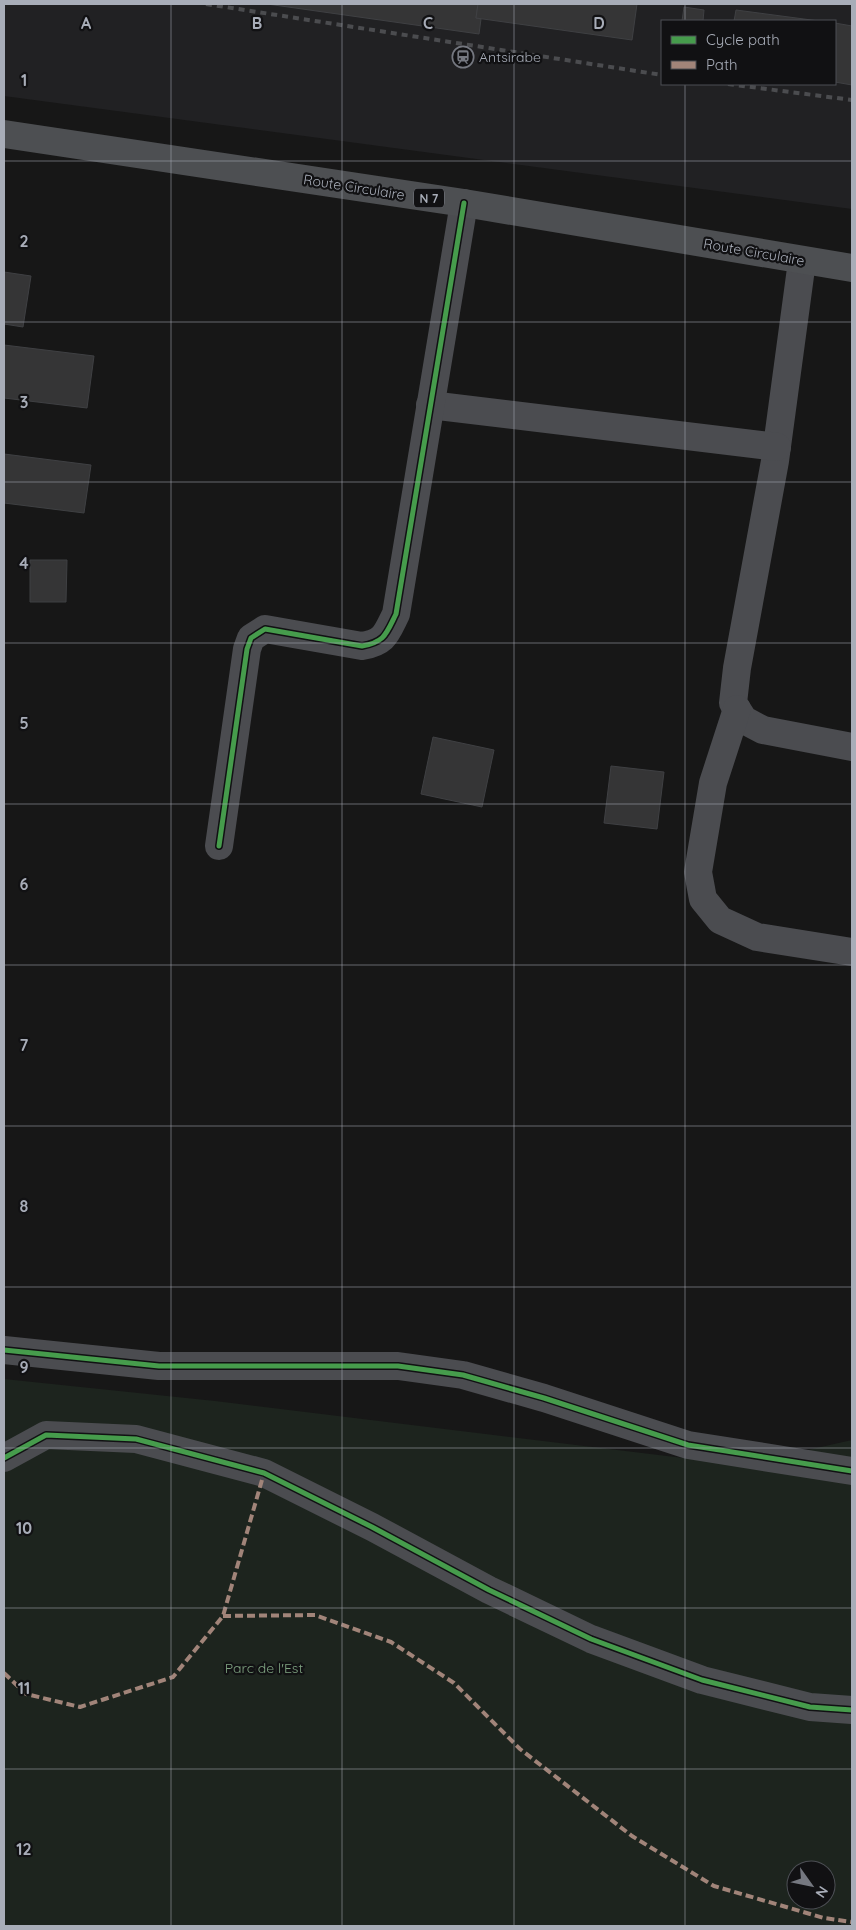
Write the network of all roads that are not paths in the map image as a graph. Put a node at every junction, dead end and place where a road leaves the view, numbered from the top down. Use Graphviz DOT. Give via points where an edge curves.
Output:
graph roads {
  1 [pos="4,134"];
  2 [pos="464,203"];
  3 [pos="802,261"];
  4 [pos="852,268"];
  5 [pos="430,405"];
  6 [pos="777,447"];
  7 [pos="737,709"];
  8 [pos="852,747"];
  9 [pos="219,846"];
  10 [pos="852,952"];
  11 [pos="4,1350"];
  12 [pos="4,1458"];
  13 [pos="852,1471"];
  14 [pos="852,1710"];
  1 -- 2 [label="main road, Route Circulaire / N 7"];
  2 -- 3 [label="main road, Route Circulaire / N 7"];
  2 -- 5 [label="street"];
  3 -- 4 [label="main road, Route Circulaire / N 7"];
  3 -- 6 [label="street"];
  5 -- 6 [label="street"];
  5 -- 9 [label="street" via="396,614 387,632 377,643 362,646 265,629 251,638"];
  6 -- 7 [label="street" via="737,668 733,703"];
  7 -- 8 [label="street" via="744,720 763,730"];
  7 -- 10 [label="street" via="712,793 698,872 703,899 720,920 757,937"];
  11 -- 13 [label="street" via="159,1366 398,1366 464,1374 688,1445"];
  12 -- 14 [label="street" via="46,1435 136,1439 264,1473 591,1640 702,1680 810,1707"];
}
